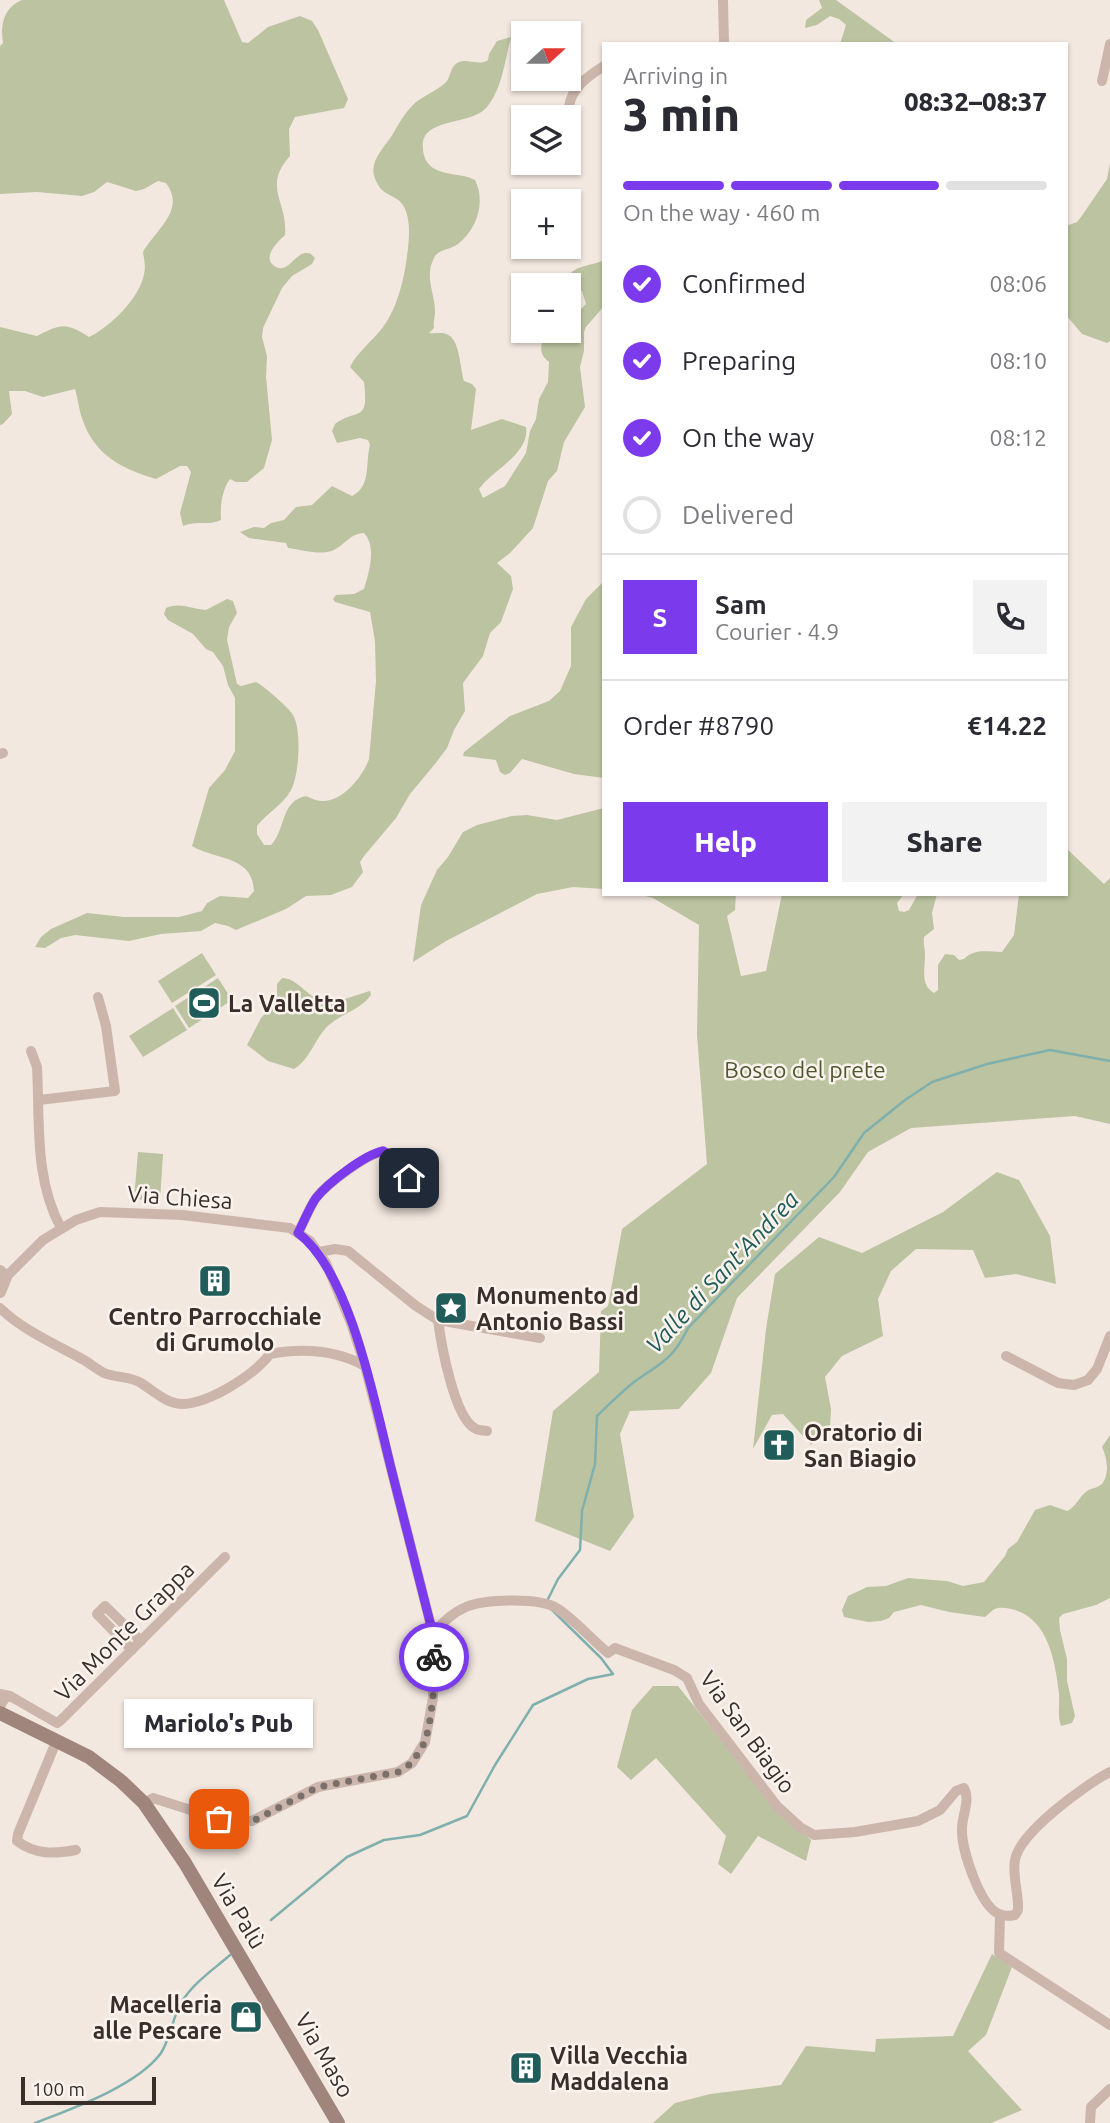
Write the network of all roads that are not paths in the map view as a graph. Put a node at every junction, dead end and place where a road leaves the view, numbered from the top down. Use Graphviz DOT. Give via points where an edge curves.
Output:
graph roads {
  1 [pos="723,0"];
  2 [pos="724,42"];
  3 [pos="1110,44"];
  4 [pos="602,68"];
  5 [pos="1102,81"];
  6 [pos="569,105"];
  7 [pos="98,997"];
  8 [pos="31,1051"];
  9 [pos="39,1100"];
  10 [pos="409,1178"];
  11 [pos="61,1228"];
  12 [pos="298,1233"];
  13 [pos="319,1252"];
  14 [pos="3,1274"];
  15 [pos="0,1292"];
  16 [pos="0,1308"];
  17 [pos="438,1320"];
  18 [pos="1110,1336"];
  19 [pos="540,1338"];
  20 [pos="1006,1356"];
  21 [pos="365,1366"];
  22 [pos="487,1431"];
  23 [pos="225,1557"];
  24 [pos="433,1634"];
  25 [pos="141,1641"];
  26 [pos="132,1650"];
  27 [pos="5,1695"];
  28 [pos="0,1706"];
  29 [pos="0,1713"];
  30 [pos="56,1742"];
  31 [pos="1110,1772"];
  32 [pos="144,1803"];
  33 [pos="76,1850"];
  34 [pos="1000,1915"];
  35 [pos="272,2011"];
  36 [pos="1110,2025"];
  37 [pos="1110,2090"];
  38 [pos="338,2123"];
  39 [pos="1090,2123"];
  1 -- 2 [label="street"];
  3 -- 5 [label="street"];
  4 -- 6 [label="street" via="579,86"];
  7 -- 9 [label="street" via="115,1091"];
  8 -- 9 [label="street"];
  9 -- 11 [label="street" via="42,1171"];
  10 -- 12 [label="street" via="389,1154 374,1153 316,1198"];
  11 -- 12 [label="street, Via Chiesa" via="100,1212 144,1212 278,1226"];
  11 -- 14 [label="street, Via Chiesa"];
  12 -- 13 [label="street, Via Chiesa"];
  13 -- 17 [label="street" via="348,1251"];
  13 -- 21 [label="street, Via Chiesa"];
  14 -- 15 [label="street"];
  16 -- 21 [label="street" via="30,1332 100,1371 139,1382 174,1403 208,1396 248,1376 270,1354 296,1349 348,1356"];
  17 -- 19 [label="street"];
  17 -- 22 [label="street" via="455,1396 469,1422"];
  18 -- 20 [label="street" via="1097,1369 1088,1380 1074,1385 1058,1383"];
  21 -- 24 [label="street, Via Chiesa"];
  23 -- 25 [label="street, Via Monte Grappa"];
  24 -- 32 [label="street" via="433,1698 425,1742 412,1763 398,1772 318,1787 253,1821 219,1819 153,1798"];
  24 -- 34 [label="street, Via San Biagio" via="448,1616 468,1605 537,1601 558,1608 608,1653 615,1648 687,1678 699,1704 776,1806 814,1835 918,1821 940,1810 964,1788 964,1849 982,1895"];
  25 -- 26 [label="street, Via Monte Grappa"];
  25 -- 26 [label="street" via="106,1606 97,1614"];
  26 -- 27 [label="street, Via Monte Grappa" via="57,1723"];
  27 -- 28 [label="street, Via Monte Grappa"];
  29 -- 30 [label="main road, Via Palù"];
  30 -- 32 [label="main road, Via Palù" via="89,1757"];
  30 -- 33 [label="street" via="17,1841 48,1854"];
  31 -- 34 [label="street" via="1066,1800 1027,1840 1015,1860 1018,1910 1015,1915"];
  32 -- 35 [label="main road, Via Palù"];
  34 -- 36 [label="street" via="999,1953"];
  35 -- 38 [label="main road, Via Maso"];
  37 -- 39 [label="street" via="1091,2107"];
}
